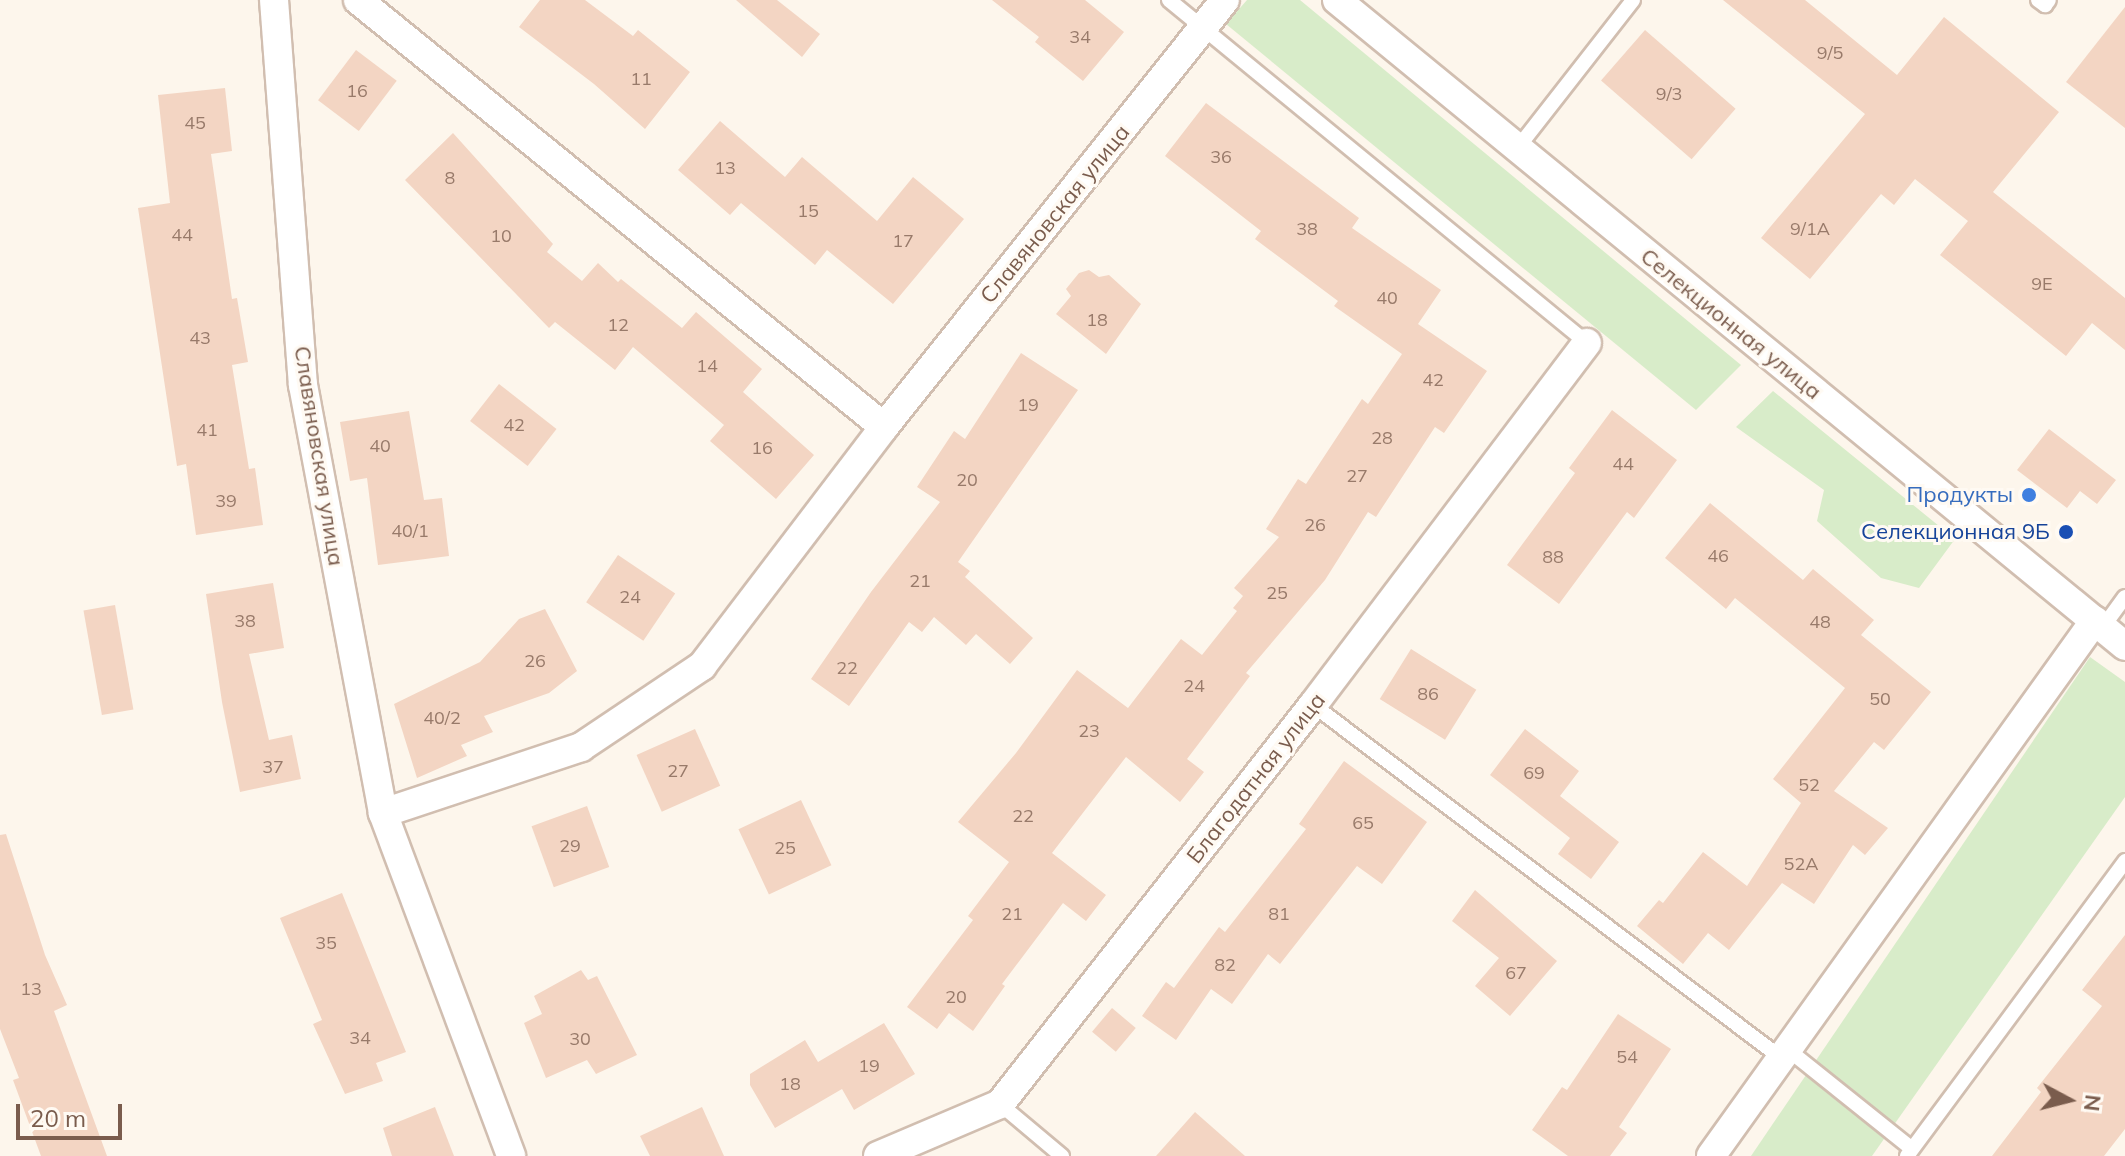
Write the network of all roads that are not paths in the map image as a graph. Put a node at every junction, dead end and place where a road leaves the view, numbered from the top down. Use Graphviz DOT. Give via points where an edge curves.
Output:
graph roads {
  1 [pos="274,0"];
  2 [pos="358,0"];
  3 [pos="1169,0"];
  4 [pos="1225,0"];
  5 [pos="1337,0"];
  6 [pos="1633,0"];
  7 [pos="2038,0"];
  8 [pos="2049,0"];
  9 [pos="1204,27"];
  10 [pos="1516,150"];
  11 [pos="1587,343"];
  12 [pos="884,427"];
  13 [pos="2125,597"];
  14 [pos="2099,624"];
  15 [pos="2125,646"];
  16 [pos="1313,705"];
  17 [pos="383,813"];
  18 [pos="2125,861"];
  19 [pos="1783,1052"];
  20 [pos="1000,1104"];
  21 [pos="1909,1153"];
  22 [pos="511,1156"];
  23 [pos="878,1156"];
  24 [pos="1062,1156"];
  25 [pos="1711,1156"];
  1 -- 17 [label="street, Славяновская улица" via="303,385"];
  2 -- 12 [label="street"];
  3 -- 9 [label="lane"];
  4 -- 9 [label="street, Славяновская улица"];
  5 -- 10 [label="street, Селекционная улица"];
  6 -- 10 [label="lane"];
  7 -- 8 [label="lane" via="2045,5"];
  9 -- 11 [label="lane"];
  9 -- 12 [label="street, Славяновская улица"];
  10 -- 14 [label="street, Селекционная улица"];
  11 -- 16 [label="street, Благодатная улица"];
  12 -- 17 [label="street, Славяновская улица" via="702,666 581,747"];
  13 -- 14 [label="lane"];
  14 -- 15 [label="street, Селекционная улица"];
  14 -- 19 [label="street"];
  16 -- 19 [label="lane"];
  16 -- 20 [label="street, Благодатная улица"];
  17 -- 22 [label="street, Славяновская улица"];
  18 -- 21 [label="lane"];
  19 -- 21 [label="lane"];
  19 -- 25 [label="street"];
  20 -- 23 [label="street, Благодатная улица"];
  20 -- 24 [label="lane"];
}
